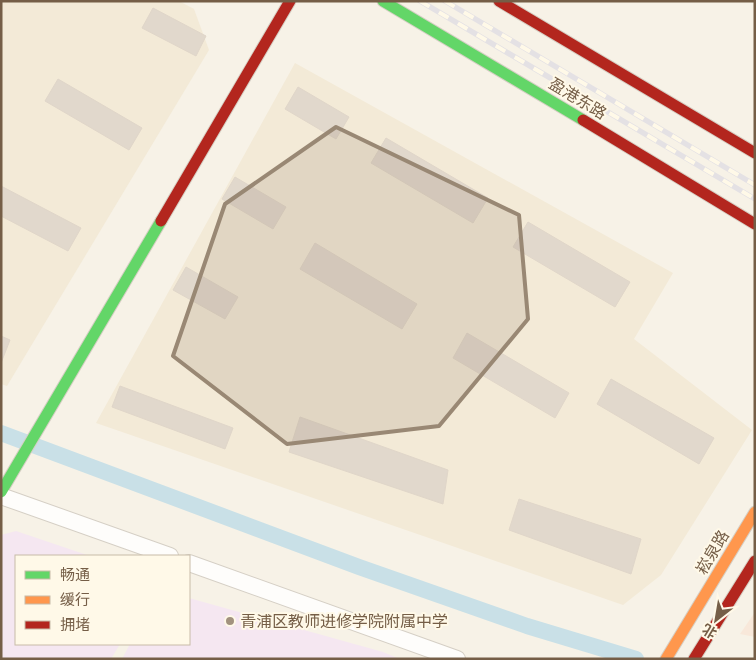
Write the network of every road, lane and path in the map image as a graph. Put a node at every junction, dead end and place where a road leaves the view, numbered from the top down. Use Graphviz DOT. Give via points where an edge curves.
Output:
graph roads {
  1 [pos="290,1"];
  2 [pos="383,1"];
  3 [pos="499,1"];
  4 [pos="755,153"];
  5 [pos="755,224"];
  6 [pos="1,492"];
  7 [pos="1,496"];
  8 [pos="755,512"];
  9 [pos="167,555"];
  10 [pos="755,561"];
  11 [pos="190,563"];
  12 [pos="457,659"];
  13 [pos="666,659"];
  14 [pos="694,659"];
  1 -- 6 [label="street"];
  2 -- 5 [label="street, 盈港东路"];
  3 -- 4 [label="street"];
  7 -- 9 [label="street"];
  8 -- 13 [label="street, 崧泉路"];
  10 -- 14 [label="street"];
  11 -- 12 [label="street"];
}
